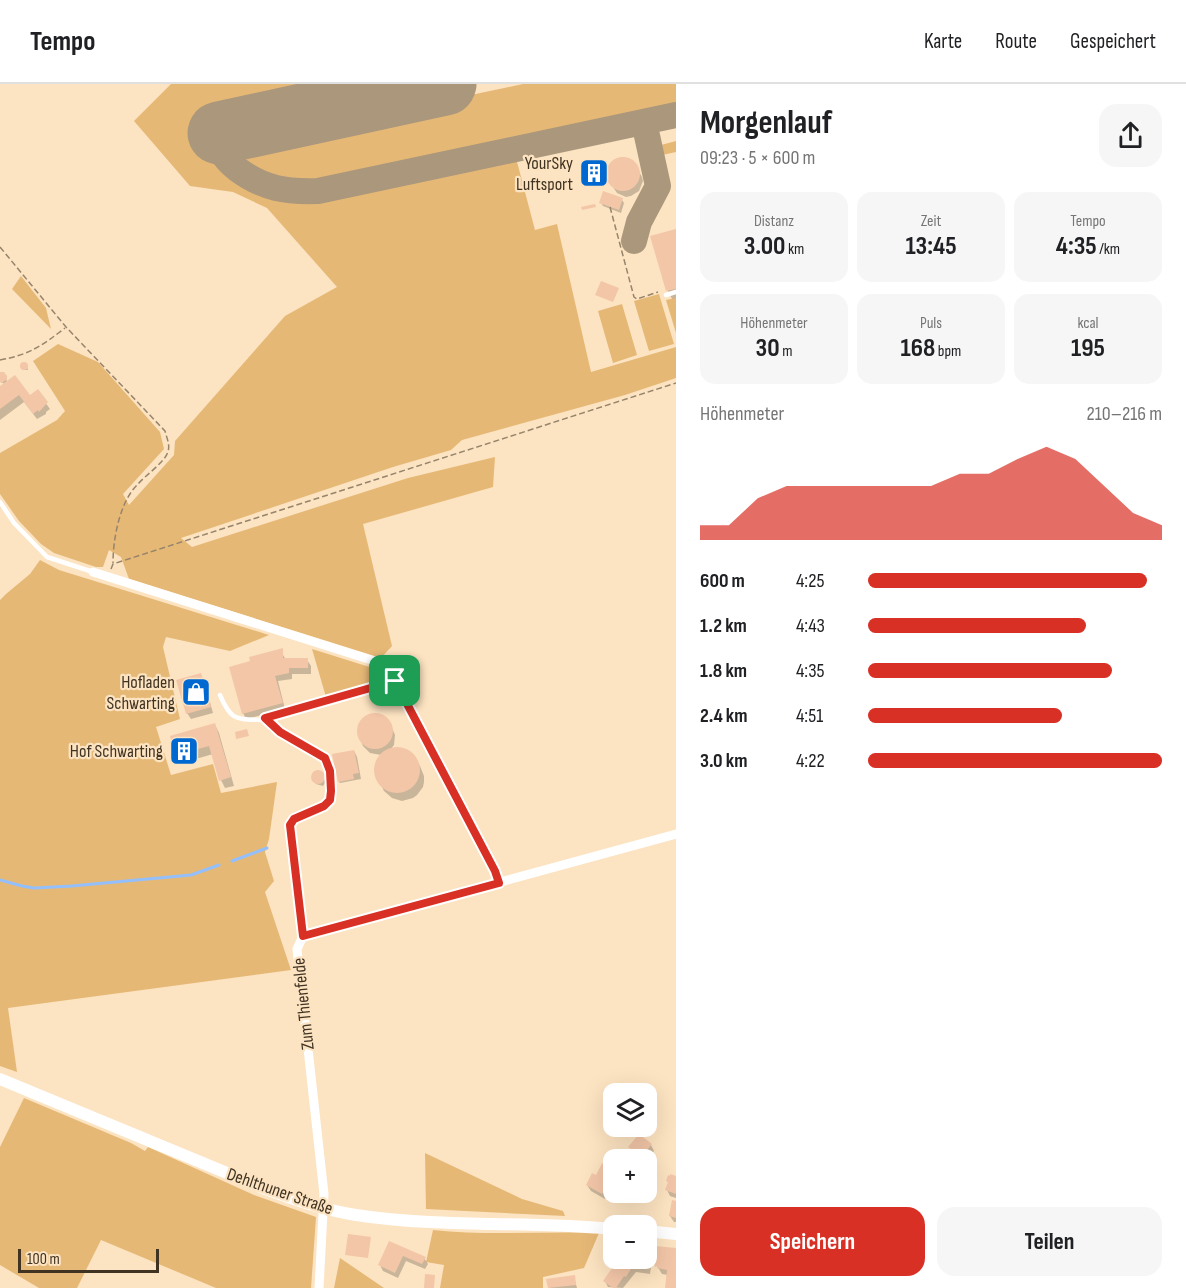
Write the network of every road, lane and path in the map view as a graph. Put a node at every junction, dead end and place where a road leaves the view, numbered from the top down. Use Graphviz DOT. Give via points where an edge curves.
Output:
graph roads {
  1 [pos="610,207"];
  2 [pos="0,247"];
  3 [pos="676,292"];
  4 [pos="666,295"];
  5 [pos="66,327"];
  6 [pos="0,360"];
  7 [pos="676,383"];
  8 [pos="0,502"];
  9 [pos="113,564"];
  10 [pos="93,572"];
  11 [pos="107,576"];
  12 [pos="395,681"];
  13 [pos="220,695"];
  14 [pos="265,718"];
  15 [pos="676,834"];
  16 [pos="499,883"];
  17 [pos="303,936"];
  18 [pos="0,1079"];
  19 [pos="324,1208"];
  20 [pos="603,1228"];
  21 [pos="657,1232"];
  22 [pos="676,1234"];
  23 [pos="319,1288"];
  1 -- 4 [label="path" via="634,297 661,291"];
  2 -- 5 [label="path"];
  3 -- 4 [label="lane"];
  5 -- 6 [label="path" via="27,353"];
  5 -- 9 [label="path" via="165,431 169,446 167,456 135,486 121,510"];
  7 -- 9 [label="path"];
  8 -- 10 [label="lane" via="47,557"];
  9 -- 11 [label="path"];
  10 -- 11 [label="street"];
  11 -- 12 [label="street" via="381,663"];
  12 -- 14 [label="lane"];
  12 -- 16 [label="street"];
  13 -- 14 [label="lane" via="227,712 239,719"];
  14 -- 17 [label="lane" via="280,732 325,758 330,771 330,800 290,825"];
  15 -- 16 [label="street, Zum Thienfelde"];
  16 -- 17 [label="street, Zum Thienfelde"];
  17 -- 19 [label="street, Zum Thienfelde" via="297,950"];
  18 -- 19 [label="street, Dehlthuner Straße" via="263,1188"];
  19 -- 20 [label="street, Dehlthuner Straße" via="392,1220"];
  19 -- 23 [label="street, Zum Thienfelde"];
  21 -- 22 [label="street"];
}
